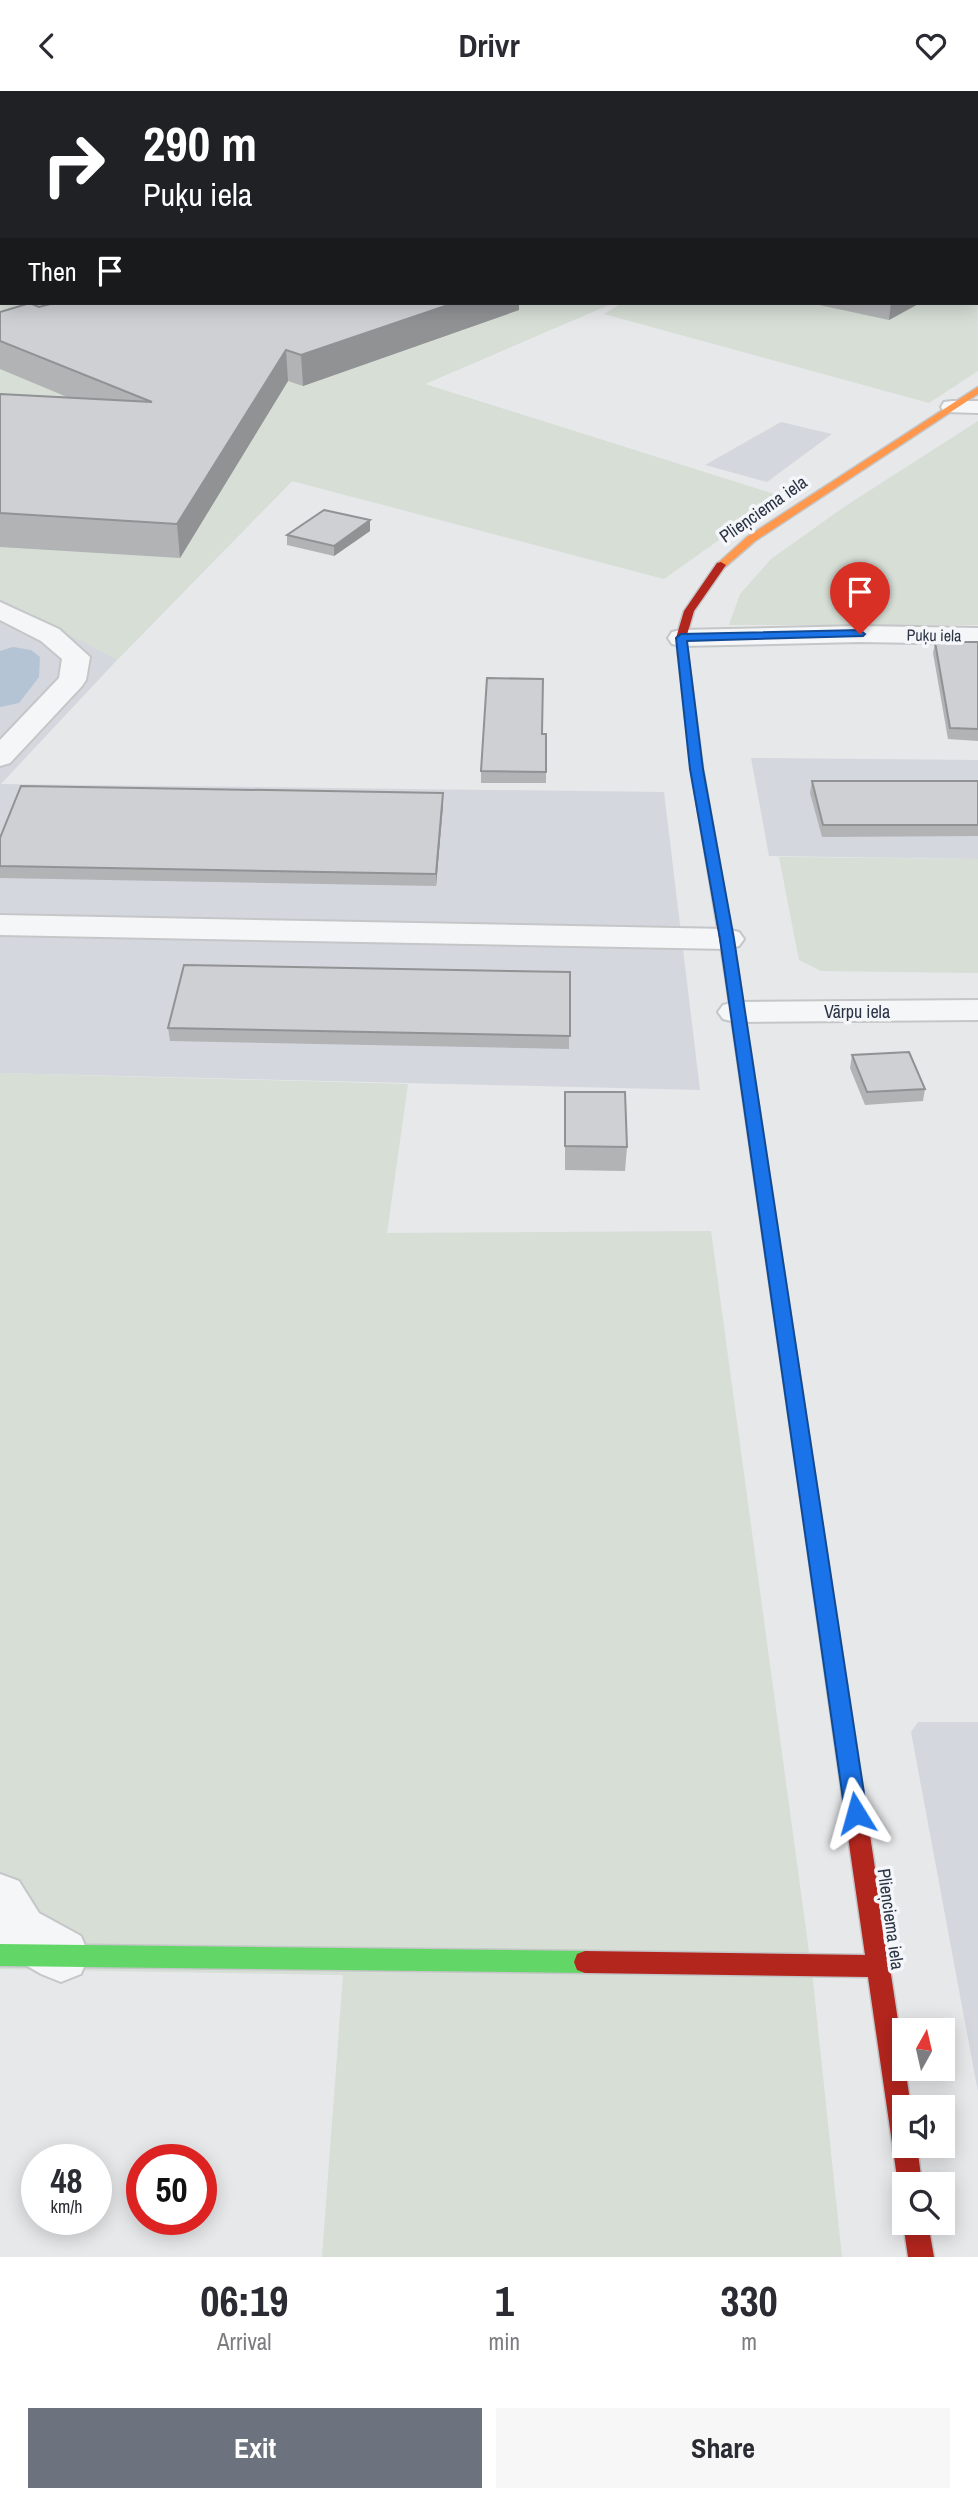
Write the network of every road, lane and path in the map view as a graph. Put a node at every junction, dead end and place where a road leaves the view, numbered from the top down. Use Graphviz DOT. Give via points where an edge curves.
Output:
graph roads {
  1 [pos="978,390"];
  2 [pos="952,407"];
  3 [pos="978,407"];
  4 [pos="0,610"];
  5 [pos="978,636"];
  6 [pos="681,638"];
  7 [pos="0,757"];
  8 [pos="0,925"];
  9 [pos="727,939"];
  10 [pos="978,1010"];
  11 [pos="736,1012"];
  12 [pos="0,1899"];
  13 [pos="0,1955"];
  14 [pos="62,1956"];
  15 [pos="878,1966"];
  16 [pos="908,2172"];
  17 [pos="918,2235"];
  18 [pos="921,2257"];
  1 -- 2 [label="main road, Plieņciema iela"];
  2 -- 3 [label="street"];
  2 -- 6 [label="main road, Plieņciema iela" via="726,559 689,611"];
  4 -- 7 [label="street" via="50,635 76,657 72,680"];
  5 -- 6 [label="street, Puķu iela"];
  6 -- 9 [label="main road, Plieņciema iela" via="696,769"];
  8 -- 9 [label="street"];
  9 -- 11 [label="main road, Plieņciema iela"];
  10 -- 11 [label="street, Vārpu iela"];
  11 -- 15 [label="main road, Plieņciema iela"];
  12 -- 14 [label="street" via="19,1931"];
  13 -- 14 [label="main road"];
  14 -- 15 [label="main road"];
  15 -- 16 [label="main road, Plieņciema iela"];
  17 -- 18 [label="main road"];
}
